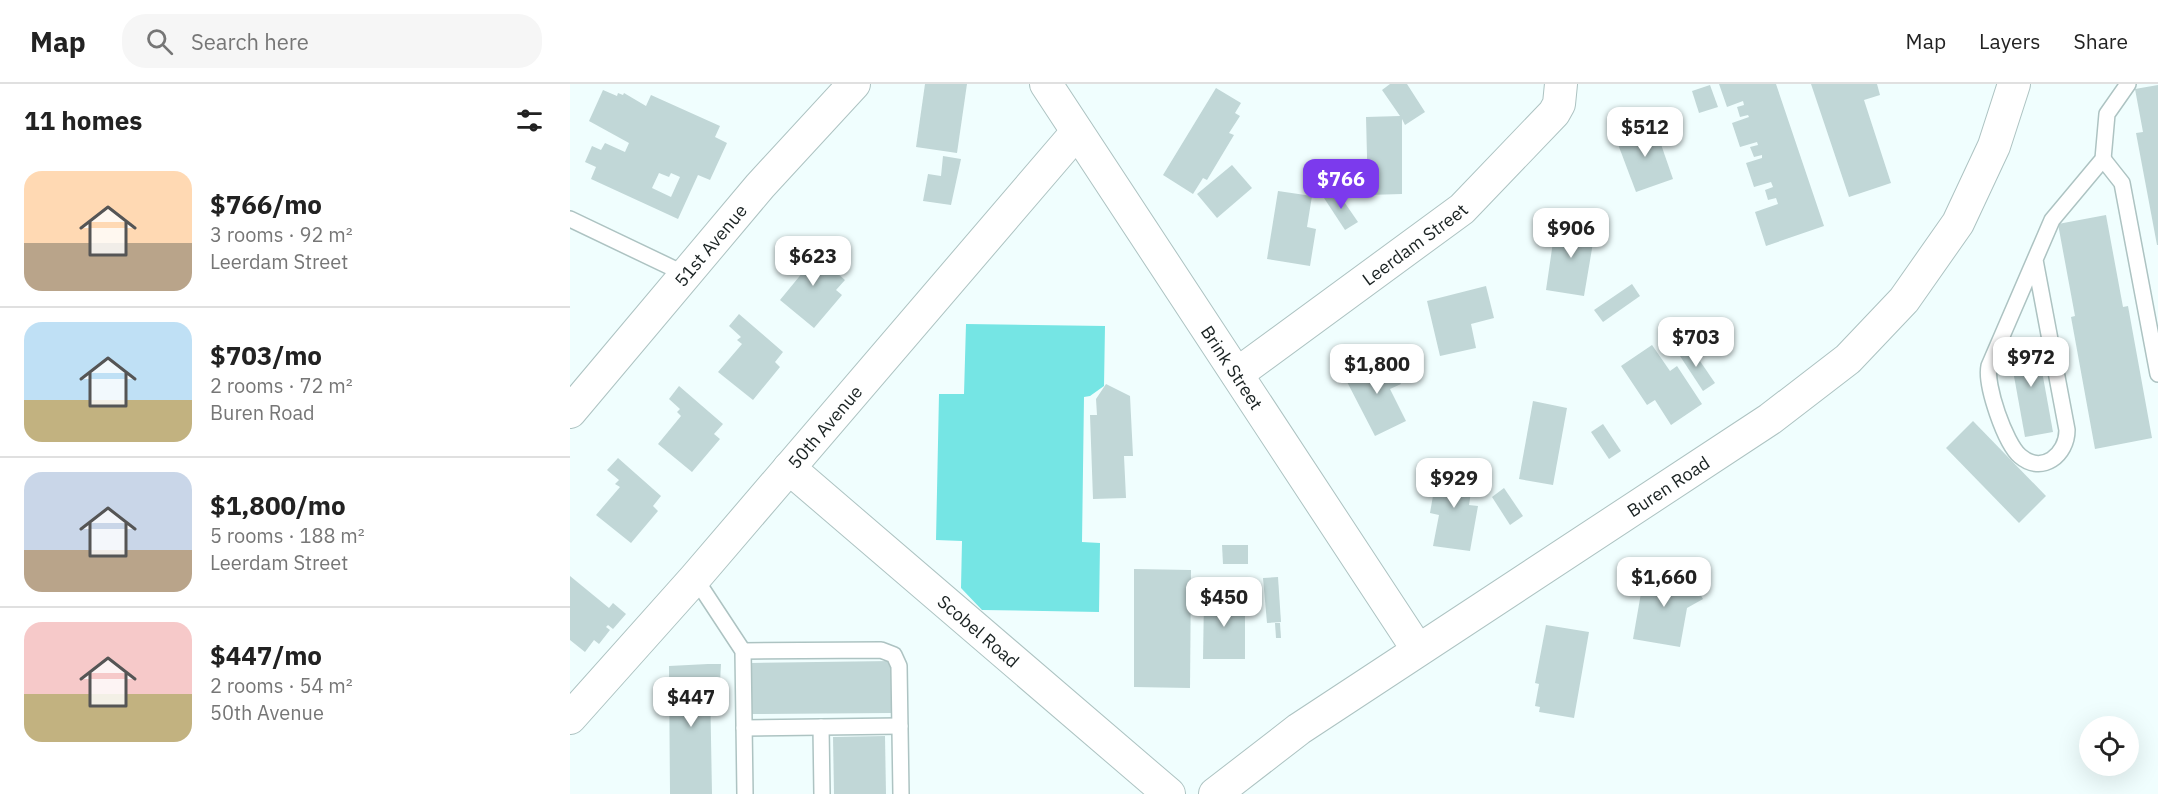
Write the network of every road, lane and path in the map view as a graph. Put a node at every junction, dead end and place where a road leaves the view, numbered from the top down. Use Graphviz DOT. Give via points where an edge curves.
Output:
graph roads {
  1 [pos="854,84"];
  2 [pos="1046,84"];
  3 [pos="1561,84"];
  4 [pos="2014,84"];
  5 [pos="2128,84"];
  6 [pos="1077,132"];
  7 [pos="2103,159"];
  8 [pos="570,219"];
  9 [pos="2035,260"];
  10 [pos="685,274"];
  11 [pos="1236,374"];
  12 [pos="2158,374"];
  13 [pos="570,412"];
  14 [pos="789,468"];
  15 [pos="695,578"];
  16 [pos="1418,650"];
  17 [pos="743,651"];
  18 [pos="570,718"];
  19 [pos="900,726"];
  20 [pos="821,727"];
  21 [pos="744,728"];
  22 [pos="745,794"];
  23 [pos="822,794"];
  24 [pos="901,794"];
  25 [pos="1169,794"];
  26 [pos="1215,794"];
  1 -- 10 [label="street, 51st Avenue"];
  2 -- 6 [label="street, Brink Street"];
  3 -- 11 [label="street, Leerdam Street" via="1554,113 1462,209"];
  4 -- 16 [label="street, Buren Road" via="1994,146 1958,223 1904,300 1848,359 1770,419"];
  5 -- 7 [label="lane" via="2107,114"];
  6 -- 11 [label="street, Brink Street"];
  6 -- 14 [label="street, 50th Avenue"];
  7 -- 9 [label="lane" via="2052,220"];
  7 -- 12 [label="lane" via="2122,183"];
  8 -- 10 [label="lane"];
  9 -- 9 [label="lane" via="1987,375 2013,448 2024,459 2039,464 2060,454 2067,430"];
  10 -- 13 [label="street, 51st Avenue"];
  11 -- 16 [label="street, Brink Street"];
  14 -- 15 [label="street, 50th Avenue"];
  14 -- 25 [label="street, Scobel Road"];
  15 -- 17 [label="lane"];
  15 -- 18 [label="street, 50th Avenue"];
  16 -- 26 [label="street, Buren Road" via="1299,729"];
  17 -- 19 [label="lane" via="889,651 899,666"];
  17 -- 21 [label="lane"];
  19 -- 20 [label="lane"];
  19 -- 24 [label="lane"];
  20 -- 21 [label="lane"];
  20 -- 23 [label="lane"];
  21 -- 22 [label="lane"];
}
